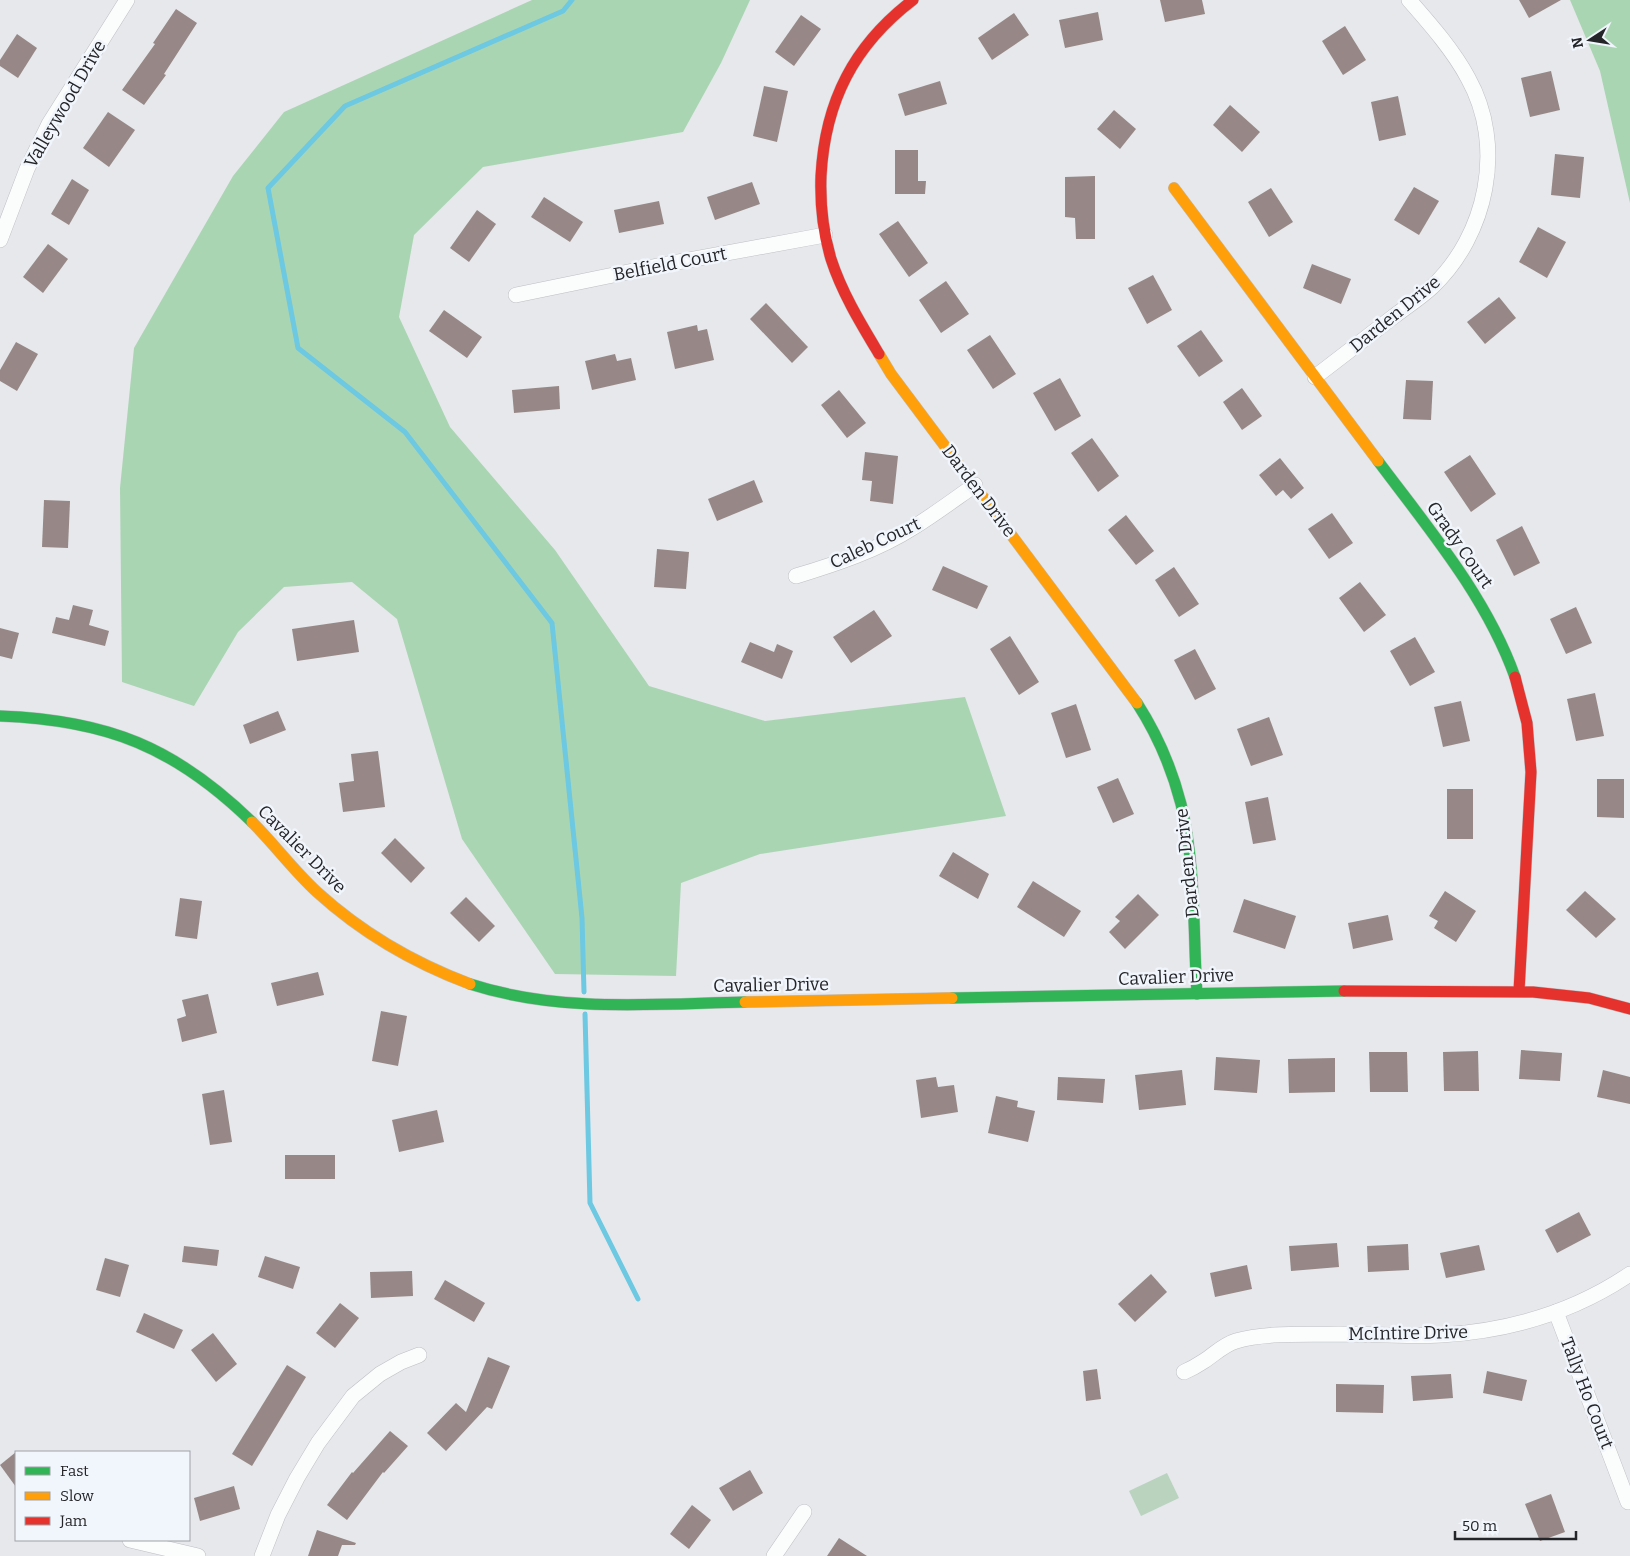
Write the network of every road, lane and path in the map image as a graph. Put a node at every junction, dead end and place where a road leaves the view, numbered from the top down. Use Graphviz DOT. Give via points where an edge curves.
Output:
graph roads {
  1 [pos="127,0"];
  2 [pos="913,0"];
  3 [pos="1409,0"];
  4 [pos="1174,188"];
  5 [pos="825,235"];
  6 [pos="0,240"];
  7 [pos="516,295"];
  8 [pos="1315,377"];
  9 [pos="975,485"];
  10 [pos="796,576"];
  11 [pos="0,716"];
  12 [pos="1519,991"];
  13 [pos="1197,994"];
  14 [pos="1630,1009"];
  15 [pos="1630,1274"];
  16 [pos="1556,1312"];
  17 [pos="419,1355"];
  18 [pos="1184,1372"];
  19 [pos="1628,1502"];
  20 [pos="804,1512"];
  21 [pos="134,1541"];
  22 [pos="198,1556"];
  23 [pos="262,1556"];
  24 [pos="774,1556"];
  1 -- 6 [label="street, Valleywood Drive" via="50,124 27,169"];
  2 -- 5 [label="street, Darden Drive" via="861,51 847,72 835,101 826,131 821,169"];
  3 -- 8 [label="street, Darden Drive" via="1456,58 1479,104 1487,144 1484,196 1464,246 1431,288"];
  4 -- 8 [label="street, Grady Court"];
  5 -- 7 [label="street, Belfield Court"];
  5 -- 9 [label="street, Darden Drive" via="838,278 871,341 891,374"];
  8 -- 12 [label="street, Grady Court" via="1449,556 1477,599 1514,674 1524,706 1531,772"];
  9 -- 10 [label="street, Caleb Court" via="906,532 868,551"];
  9 -- 13 [label="street, Darden Drive" via="1138,704 1169,765 1186,825"];
  11 -- 13 [label="street, Cavalier Drive" via="53,720 109,731 164,755 226,797 290,865 358,926 430,968 499,993 594,1006"];
  12 -- 13 [label="street, Cavalier Drive"];
  12 -- 14 [label="street, Cavalier Drive" via="1588,998"];
  15 -- 16 [label="street, McIntire Drive" via="1584,1301"];
  16 -- 18 [label="street, McIntire Drive" via="1478,1332 1251,1338 1217,1350"];
  16 -- 19 [label="street, Tally Ho Court"];
  17 -- 23 [label="street" via="380,1374 354,1396 296,1478"];
  20 -- 24 [label="street"];
  21 -- 22 [label="street"];
}
